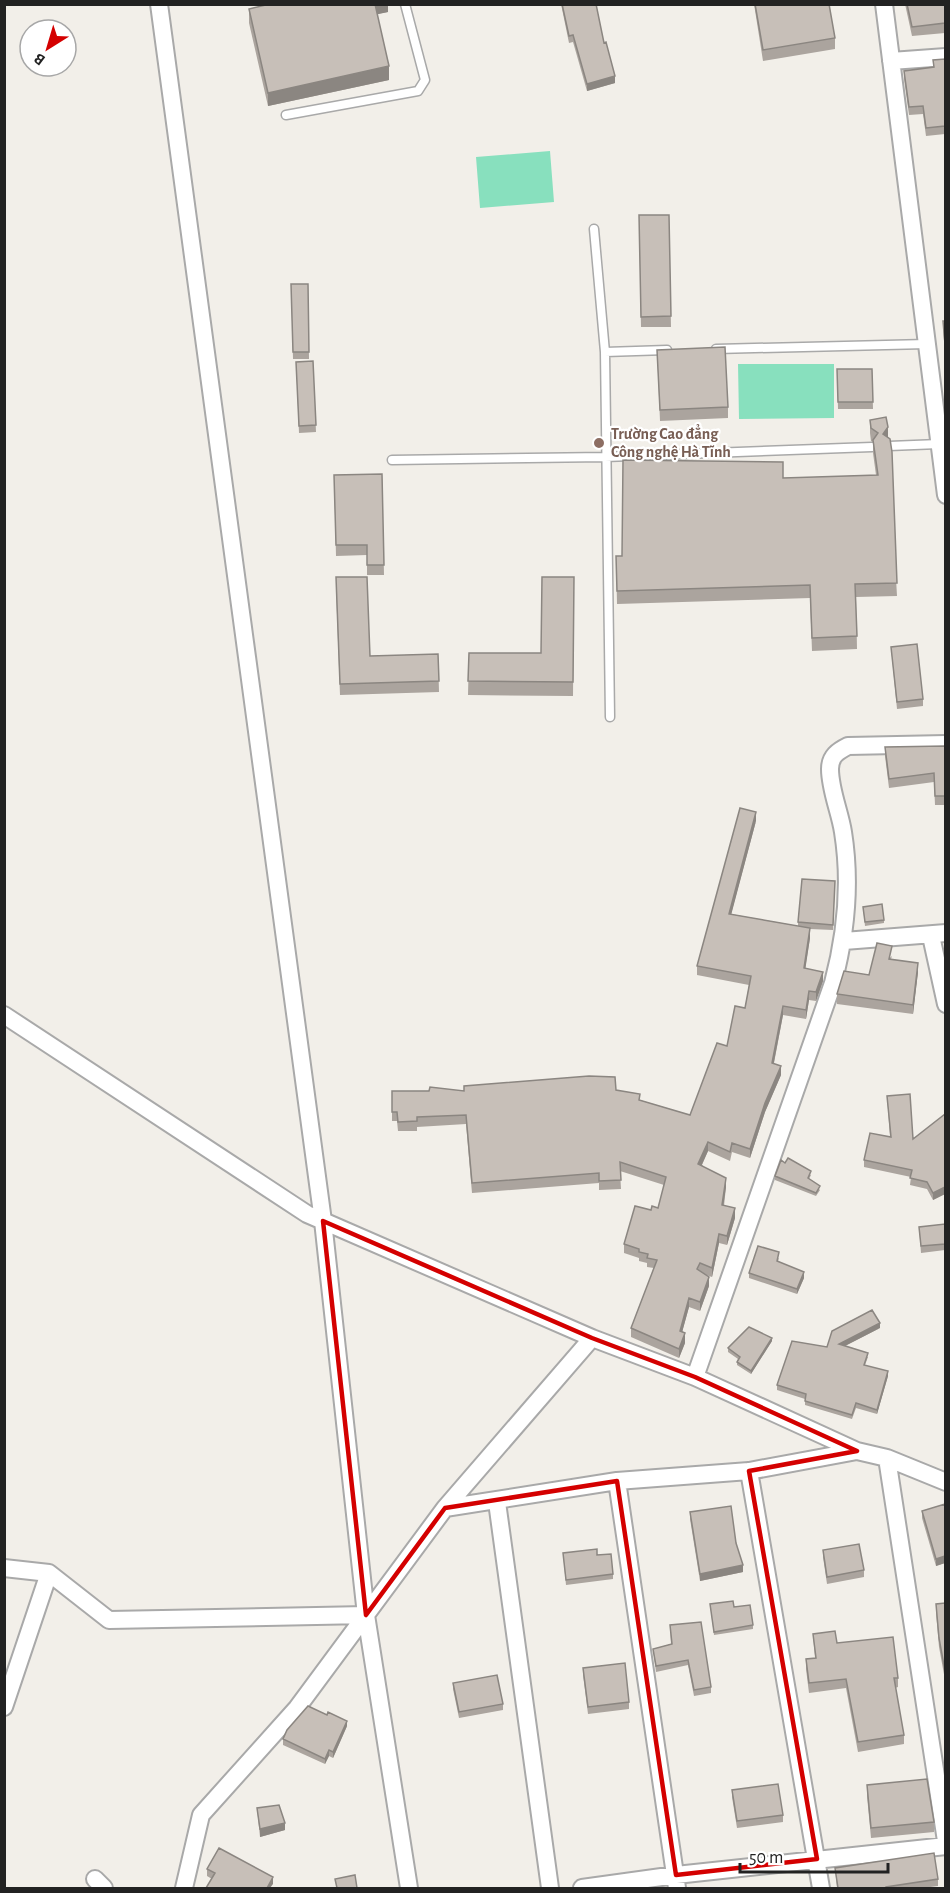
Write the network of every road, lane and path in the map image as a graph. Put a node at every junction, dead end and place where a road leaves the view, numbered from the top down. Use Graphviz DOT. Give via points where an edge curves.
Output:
graph roads {
  1 [pos="159,4"];
  2 [pos="405,4"];
  3 [pos="884,4"];
  4 [pos="945,57"];
  5 [pos="891,61"];
  6 [pos="286,115"];
  7 [pos="594,229"];
  8 [pos="927,344"];
  9 [pos="700,349"];
  10 [pos="676,350"];
  11 [pos="605,352"];
  12 [pos="941,443"];
  13 [pos="889,446"];
  14 [pos="872,447"];
  15 [pos="605,457"];
  16 [pos="392,460"];
  17 [pos="945,495"];
  18 [pos="610,717"];
  19 [pos="945,744"];
  20 [pos="938,934"];
  21 [pos="844,941"];
  22 [pos="945,1004"];
  23 [pos="4,1015"];
  24 [pos="323,1221"];
  25 [pos="592,1338"];
  26 [pos="695,1377"];
  27 [pos="857,1451"];
  28 [pos="887,1458"];
  29 [pos="749,1471"];
  30 [pos="617,1481"];
  31 [pos="945,1482"];
  32 [pos="497,1502"];
  33 [pos="445,1508"];
  34 [pos="4,1568"];
  35 [pos="49,1573"];
  36 [pos="366,1615"];
  37 [pos="4,1707"];
  38 [pos="945,1841"];
  39 [pos="945,1846"];
  40 [pos="817,1859"];
  41 [pos="676,1882"];
  42 [pos="184,1888"];
  43 [pos="409,1888"];
  44 [pos="550,1888"];
  45 [pos="582,1888"];
  46 [pos="821,1888"];
  1 -- 24 [label="street"];
  2 -- 6 [label="lane" via="425,80 418,91"];
  3 -- 5 [label="street"];
  4 -- 5 [label="street"];
  5 -- 8 [label="street"];
  7 -- 11 [label="lane"];
  8 -- 9 [label="lane"];
  8 -- 12 [label="street"];
  10 -- 11 [label="lane"];
  11 -- 15 [label="lane"];
  12 -- 13 [label="lane"];
  12 -- 17 [label="street"];
  14 -- 15 [label="lane"];
  15 -- 16 [label="lane"];
  15 -- 18 [label="lane"];
  19 -- 21 [label="street" via="848,746 837,751 832,759 830,770 843,834"];
  20 -- 21 [label="street"];
  20 -- 22 [label="street"];
  21 -- 26 [label="street" via="833,983"];
  23 -- 24 [label="street"];
  24 -- 25 [label="street"];
  24 -- 36 [label="street"];
  25 -- 26 [label="street"];
  25 -- 33 [label="street"];
  26 -- 27 [label="street"];
  27 -- 28 [label="street"];
  27 -- 29 [label="street"];
  28 -- 31 [label="street"];
  28 -- 38 [label="street"];
  29 -- 30 [label="street"];
  29 -- 40 [label="street"];
  30 -- 32 [label="street"];
  30 -- 41 [label="street"];
  32 -- 33 [label="street"];
  32 -- 44 [label="street"];
  33 -- 36 [label="street"];
  34 -- 35 [label="street"];
  35 -- 36 [label="street" via="109,1620"];
  35 -- 37 [label="street"];
  36 -- 42 [label="street" via="297,1708 201,1815"];
  36 -- 43 [label="street"];
  39 -- 40 [label="street"];
  40 -- 41 [label="street"];
  40 -- 46 [label="street"];
  41 -- 45 [label="street"];
}
